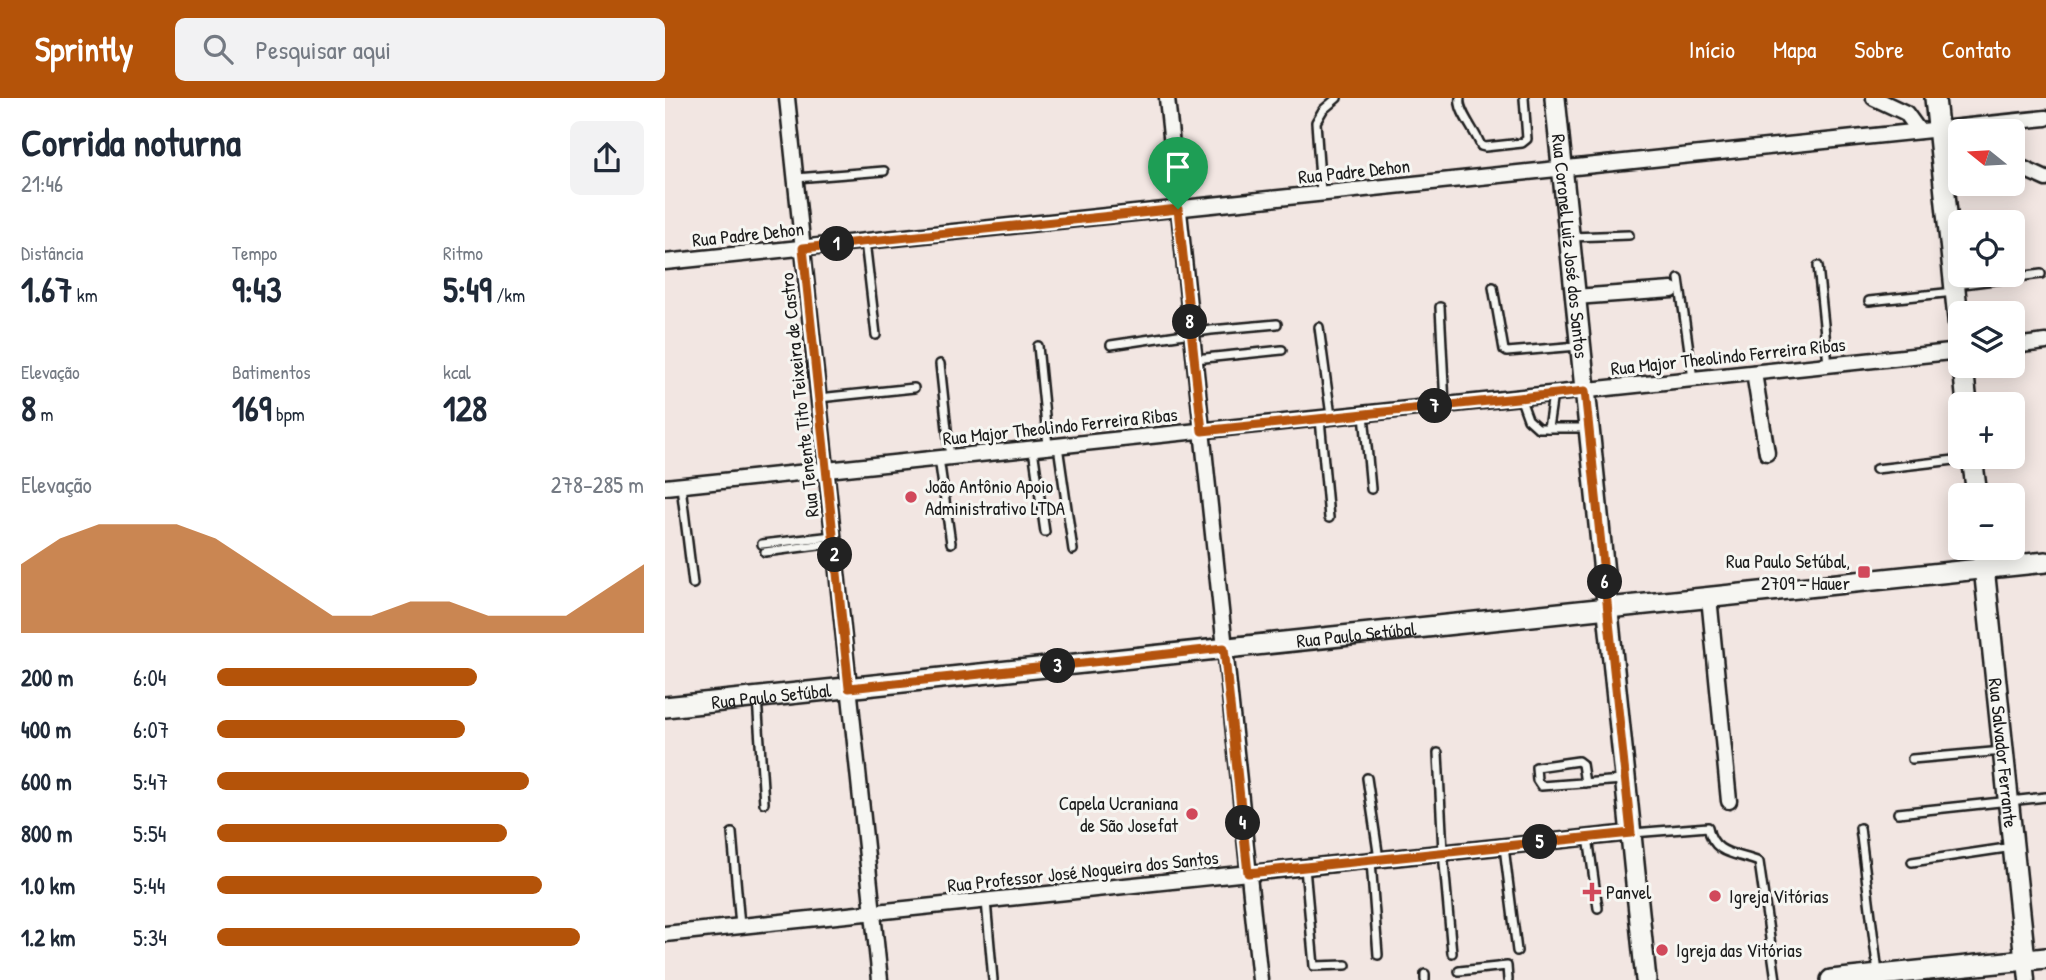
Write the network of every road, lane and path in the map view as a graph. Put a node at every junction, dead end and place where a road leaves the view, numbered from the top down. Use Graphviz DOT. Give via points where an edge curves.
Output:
graph roads {
  1 [pos="787,98"];
  2 [pos="1167,98"];
  3 [pos="1337,98"];
  4 [pos="1460,98"];
  5 [pos="1524,98"];
  6 [pos="1555,98"];
  7 [pos="1874,98"];
  8 [pos="1935,98"];
  9 [pos="2046,118"];
  10 [pos="1942,132"];
  11 [pos="1562,169"];
  12 [pos="2025,169"];
  13 [pos="884,171"];
  14 [pos="795,178"];
  15 [pos="2046,179"];
  16 [pos="1321,194"];
  17 [pos="1178,209"];
  18 [pos="1629,235"];
  19 [pos="1569,237"];
  20 [pos="865,242"];
  21 [pos="803,248"];
  22 [pos="665,262"];
  23 [pos="1818,265"];
  24 [pos="2041,274"];
  25 [pos="1675,284"];
  26 [pos="1493,287"];
  27 [pos="1955,288"];
  28 [pos="1575,297"];
  29 [pos="1869,301"];
  30 [pos="1956,301"];
  31 [pos="1440,307"];
  32 [pos="1277,324"];
  33 [pos="1319,327"];
  34 [pos="876,335"];
  35 [pos="1192,335"];
  36 [pos="2046,342"];
  37 [pos="1111,345"];
  38 [pos="2025,345"];
  39 [pos="1038,346"];
  40 [pos="1580,346"];
  41 [pos="1282,350"];
  42 [pos="1948,352"];
  43 [pos="1194,360"];
  44 [pos="940,364"];
  45 [pos="1828,365"];
  46 [pos="1754,373"];
  47 [pos="1693,379"];
  48 [pos="914,388"];
  49 [pos="1585,391"];
  50 [pos="1553,394"];
  51 [pos="1520,397"];
  52 [pos="818,398"];
  53 [pos="1445,405"];
  54 [pos="1364,414"];
  55 [pos="1325,418"];
  56 [pos="1548,428"];
  57 [pos="1589,428"];
  58 [pos="1202,431"];
  59 [pos="1047,447"];
  60 [pos="1767,453"];
  61 [pos="945,458"];
  62 [pos="1948,460"];
  63 [pos="1876,469"];
  64 [pos="826,470"];
  65 [pos="681,486"];
  66 [pos="665,487"];
  67 [pos="1371,489"];
  68 [pos="1329,518"];
  69 [pos="1045,532"];
  70 [pos="833,539"];
  71 [pos="951,543"];
  72 [pos="764,548"];
  73 [pos="1073,550"];
  74 [pos="1983,560"];
  75 [pos="2046,562"];
  76 [pos="1984,568"];
  77 [pos="692,584"];
  78 [pos="1709,597"];
  79 [pos="1608,608"];
  80 [pos="1224,648"];
  81 [pos="849,688"];
  82 [pos="757,698"];
  83 [pos="665,707"];
  84 [pos="2003,751"];
  85 [pos="1438,753"];
  86 [pos="1912,759"];
  87 [pos="1367,778"];
  88 [pos="1625,780"];
  89 [pos="1585,783"];
  90 [pos="2046,797"];
  91 [pos="1729,801"];
  92 [pos="2009,801"];
  93 [pos="764,803"];
  94 [pos="1898,813"];
  95 [pos="1860,828"];
  96 [pos="732,833"];
  97 [pos="1631,833"];
  98 [pos="1588,837"];
  99 [pos="1504,846"];
  100 [pos="2014,847"];
  101 [pos="1443,852"];
  102 [pos="1375,860"];
  103 [pos="1912,862"];
  104 [pos="1305,867"];
  105 [pos="1248,873"];
  106 [pos="986,900"];
  107 [pos="1598,908"];
  108 [pos="873,912"];
  109 [pos="740,926"];
  110 [pos="665,934"];
  111 [pos="1517,951"];
  112 [pos="1452,953"];
  113 [pos="1378,955"];
  114 [pos="2046,958"];
  115 [pos="2025,960"];
  116 [pos="1346,965"];
  117 [pos="1459,971"];
  118 [pos="1878,975"];
  119 [pos="880,980"];
  120 [pos="993,980"];
  121 [pos="1260,980"];
  122 [pos="1508,980"];
  123 [pos="1646,980"];
  124 [pos="1776,980"];
  125 [pos="1831,980"];
  126 [pos="2028,980"];
  1 -- 14 [label="street, Rua Tenente Tito Teixeira de Castro"];
  2 -- 17 [label="street"];
  3 -- 16 [label="lane" via="1316,122"];
  4 -- 5 [label="lane" via="1462,113 1485,148 1527,139"];
  6 -- 11 [label="main road, Rua Coronel Luiz José dos Santos"];
  7 -- 10 [label="street"];
  8 -- 10 [label="main road"];
  9 -- 10 [label="street, Rua Padre Dehon"];
  10 -- 11 [label="street, Rua Padre Dehon"];
  10 -- 27 [label="main road"];
  11 -- 16 [label="street, Rua Padre Dehon"];
  11 -- 19 [label="main road, Rua Coronel Luiz José dos Santos"];
  12 -- 15 [label="street"];
  13 -- 14 [label="lane"];
  14 -- 21 [label="street, Rua Tenente Tito Teixeira de Castro"];
  16 -- 17 [label="street, Rua Padre Dehon"];
  17 -- 20 [label="street, Rua Padre Dehon"];
  17 -- 35 [label="street"];
  18 -- 19 [label="lane"];
  19 -- 28 [label="main road, Rua Coronel Luiz José dos Santos"];
  20 -- 21 [label="street, Rua Padre Dehon"];
  20 -- 34 [label="lane"];
  21 -- 22 [label="street, Rua Padre Dehon"];
  21 -- 52 [label="street, Rua Tenente Tito Teixeira de Castro"];
  23 -- 45 [label="lane"];
  24 -- 27 [label="lane"];
  25 -- 28 [label="street"];
  25 -- 47 [label="lane"];
  26 -- 40 [label="lane" via="1504,350"];
  27 -- 29 [label="lane"];
  27 -- 30 [label="main road"];
  28 -- 40 [label="main road, Rua Coronel Luiz José dos Santos"];
  31 -- 53 [label="lane"];
  32 -- 35 [label="lane"];
  33 -- 55 [label="lane"];
  35 -- 37 [label="lane"];
  35 -- 43 [label="street"];
  36 -- 38 [label="street"];
  39 -- 59 [label="lane"];
  40 -- 49 [label="main road, Rua Coronel Luiz José dos Santos"];
  41 -- 43 [label="lane"];
  42 -- 45 [label="street, Rua Major Theolindo Ferreira Ribas"];
  43 -- 58 [label="street"];
  44 -- 61 [label="lane"];
  45 -- 46 [label="street, Rua Major Theolindo Ferreira Ribas"];
  46 -- 47 [label="street, Rua Major Theolindo Ferreira Ribas"];
  46 -- 60 [label="street"];
  47 -- 49 [label="street, Rua Major Theolindo Ferreira Ribas"];
  48 -- 52 [label="lane"];
  49 -- 50 [label="street, Rua Major Theolindo Ferreira Ribas"];
  49 -- 57 [label="main road, Rua Coronel Luiz José dos Santos"];
  50 -- 51 [label="street, Rua Major Theolindo Ferreira Ribas"];
  50 -- 56 [label="lane"];
  51 -- 53 [label="street, Rua Major Theolindo Ferreira Ribas"];
  51 -- 56 [label="lane" via="1532,425"];
  52 -- 64 [label="street, Rua Tenente Tito Teixeira de Castro"];
  53 -- 54 [label="street, Rua Major Theolindo Ferreira Ribas"];
  54 -- 55 [label="street, Rua Major Theolindo Ferreira Ribas"];
  54 -- 67 [label="lane"];
  55 -- 58 [label="street, Rua Major Theolindo Ferreira Ribas"];
  55 -- 68 [label="lane"];
  56 -- 57 [label="lane"];
  57 -- 79 [label="main road, Rua Coronel Luiz José dos Santos"];
  58 -- 59 [label="street, Rua Major Theolindo Ferreira Ribas"];
  58 -- 80 [label="street"];
  59 -- 61 [label="street, Rua Major Theolindo Ferreira Ribas"];
  59 -- 69 [label="lane"];
  59 -- 73 [label="lane"];
  61 -- 64 [label="street, Rua Major Theolindo Ferreira Ribas"];
  61 -- 71 [label="lane"];
  62 -- 63 [label="lane"];
  64 -- 65 [label="street, Rua Major Theolindo Ferreira Ribas"];
  64 -- 70 [label="street, Rua Tenente Tito Teixeira de Castro"];
  65 -- 66 [label="street, Rua Major Theolindo Ferreira Ribas"];
  65 -- 77 [label="lane"];
  70 -- 72 [label="lane"];
  70 -- 81 [label="street, Rua Tenente Tito Teixeira de Castro"];
  74 -- 76 [label="main road, Rua Salvador Ferrante"];
  75 -- 76 [label="main road, Rua Paulo Setúbal"];
  76 -- 78 [label="main road, Rua Paulo Setúbal"];
  76 -- 84 [label="main road, Rua Salvador Ferrante"];
  78 -- 79 [label="main road, Rua Paulo Setúbal"];
  78 -- 91 [label="street"];
  79 -- 80 [label="main road, Rua Paulo Setúbal"];
  79 -- 88 [label="main road, Rua Coronel Luiz José dos Santos"];
  80 -- 81 [label="main road, Rua Paulo Setúbal"];
  80 -- 105 [label="street"];
  81 -- 82 [label="main road, Rua Paulo Setúbal"];
  81 -- 108 [label="street, Rua Tenente Tito Teixeira de Castro"];
  82 -- 83 [label="main road, Rua Paulo Setúbal"];
  82 -- 93 [label="lane"];
  84 -- 86 [label="lane"];
  84 -- 92 [label="main road, Rua Salvador Ferrante"];
  85 -- 101 [label="lane"];
  87 -- 102 [label="lane"];
  88 -- 89 [label="lane"];
  88 -- 97 [label="main road, Rua Coronel Luiz José dos Santos"];
  89 -- 89 [label="lane" via="1541,786 1535,767 1580,762"];
  90 -- 92 [label="lane"];
  92 -- 94 [label="lane"];
  92 -- 100 [label="main road, Rua Salvador Ferrante"];
  95 -- 118 [label="lane"];
  96 -- 109 [label="lane"];
  97 -- 98 [label="street, Rua Professor José Nogueira dos Santos"];
  97 -- 123 [label="main road, Rua Coronel Luiz José dos Santos"];
  97 -- 124 [label="lane" via="1708,827 1710,837 1723,850 1759,862"];
  98 -- 99 [label="street, Rua Professor José Nogueira dos Santos"];
  98 -- 107 [label="lane"];
  99 -- 101 [label="street, Rua Professor José Nogueira dos Santos"];
  99 -- 111 [label="lane"];
  100 -- 103 [label="lane"];
  100 -- 115 [label="main road, Rua Salvador Ferrante"];
  101 -- 102 [label="street, Rua Professor José Nogueira dos Santos"];
  101 -- 112 [label="lane"];
  102 -- 104 [label="street, Rua Professor José Nogueira dos Santos"];
  102 -- 113 [label="lane"];
  104 -- 105 [label="street, Rua Professor José Nogueira dos Santos"];
  104 -- 116 [label="lane" via="1314,966"];
  105 -- 106 [label="street, Rua Professor José Nogueira dos Santos"];
  105 -- 121 [label="street"];
  106 -- 108 [label="street, Rua Professor José Nogueira dos Santos"];
  106 -- 120 [label="lane"];
  108 -- 109 [label="street, Rua Professor José Nogueira dos Santos"];
  108 -- 119 [label="street, Rua Tenente Tito Teixeira de Castro"];
  109 -- 110 [label="street, Rua Professor José Nogueira dos Santos"];
  114 -- 115 [label="main road"];
  115 -- 118 [label="main road"];
  115 -- 126 [label="street"];
  117 -- 122 [label="lane" via="1507,966"];
  118 -- 125 [label="main road"];
}
